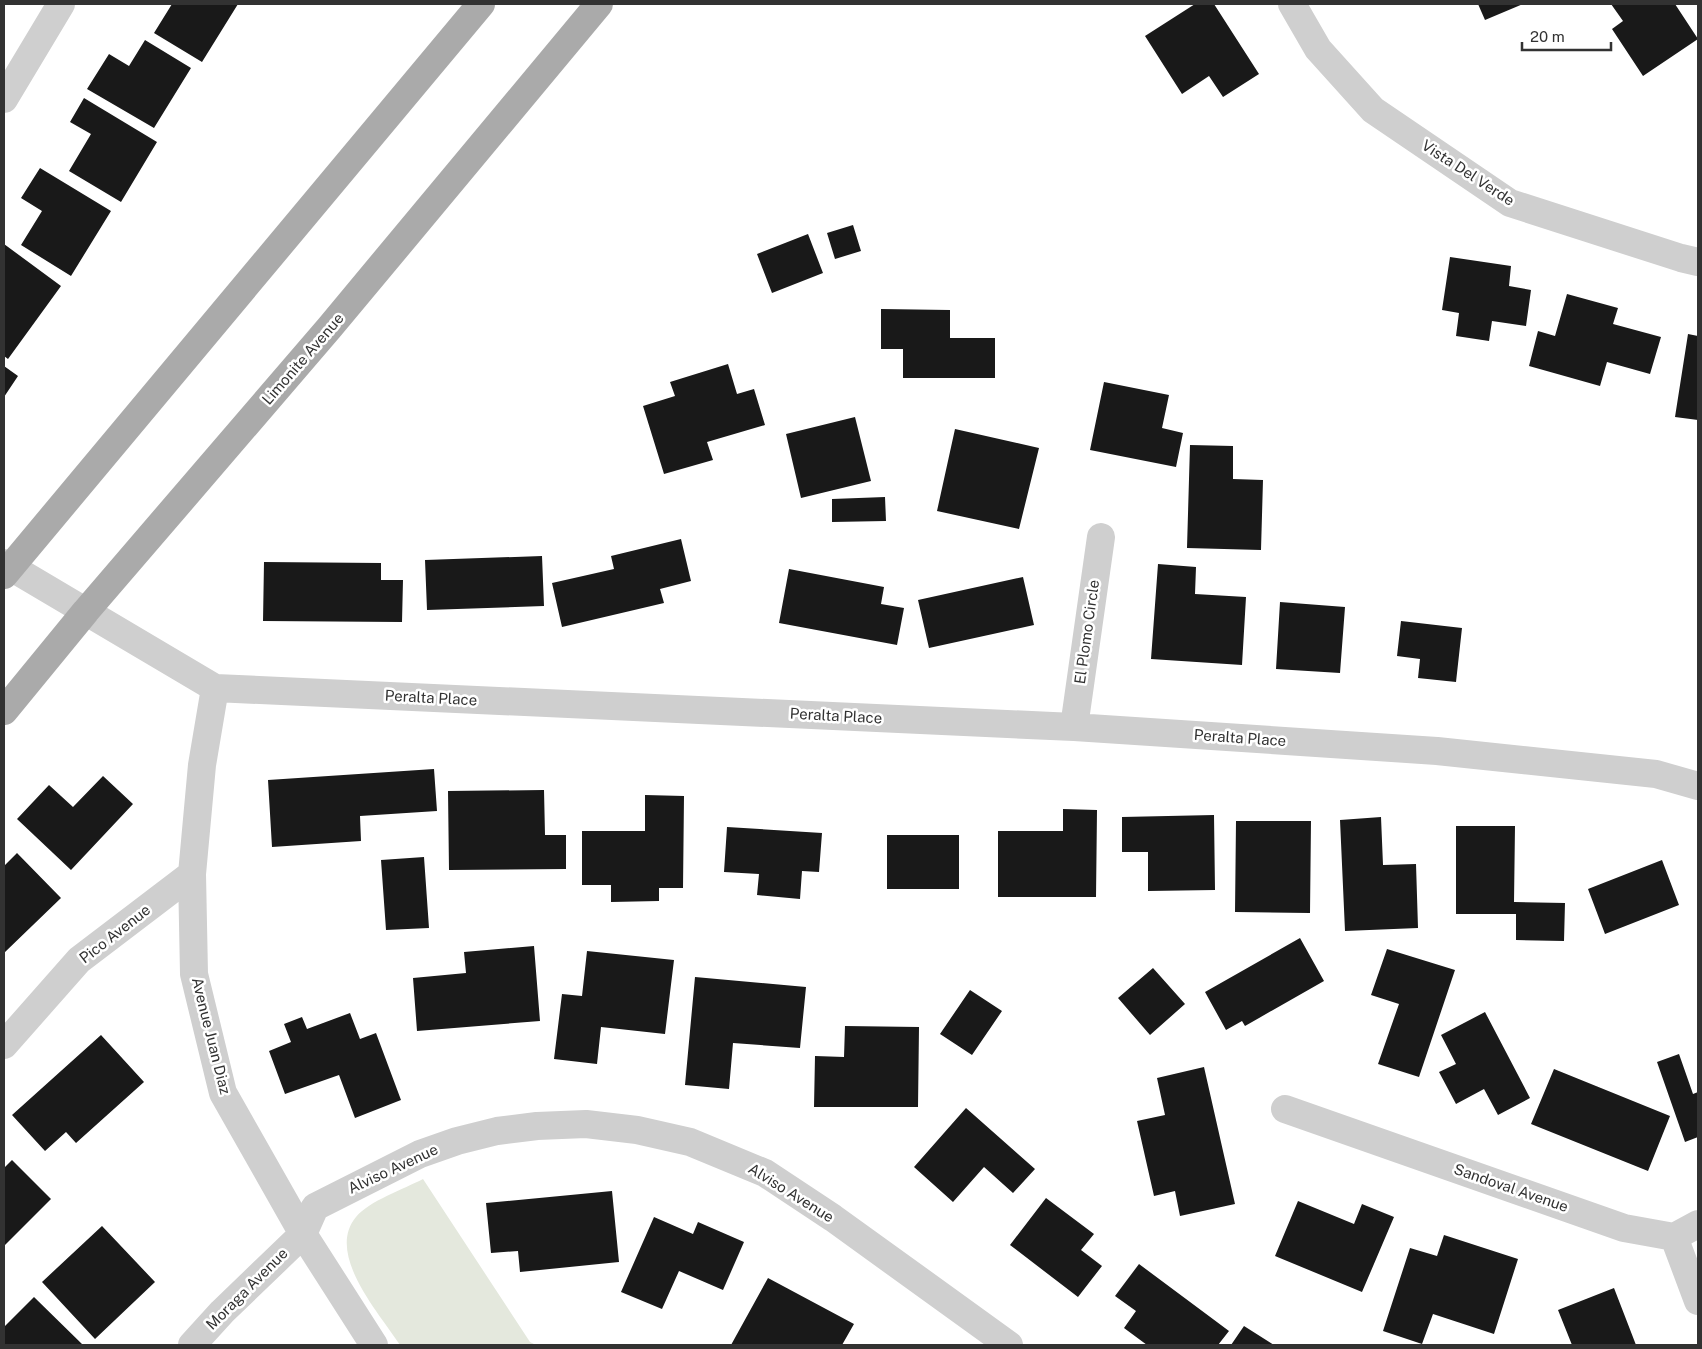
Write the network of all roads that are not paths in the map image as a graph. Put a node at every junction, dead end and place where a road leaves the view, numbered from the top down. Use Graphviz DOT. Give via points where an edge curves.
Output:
graph roads {
  1 [pos="61,4"];
  2 [pos="481,4"];
  3 [pos="599,4"];
  4 [pos="1292,4"];
  5 [pos="4,99"];
  6 [pos="1698,262"];
  7 [pos="1101,537"];
  8 [pos="6,568"];
  9 [pos="86,611"];
  10 [pos="214,688"];
  11 [pos="4,711"];
  12 [pos="1074,727"];
  13 [pos="1698,786"];
  14 [pos="192,874"];
  15 [pos="4,1045"];
  16 [pos="1285,1109"];
  17 [pos="1698,1224"];
  18 [pos="303,1234"];
  19 [pos="1674,1237"];
  20 [pos="1698,1300"];
  21 [pos="192,1345"];
  22 [pos="374,1345"];
  23 [pos="1009,1345"];
  1 -- 5 [label="street"];
  2 -- 8 [label="main road"];
  3 -- 9 [label="main road, Limonite Avenue" via="330,327"];
  4 -- 6 [label="street, Vista Del Verde" via="1318,49 1373,110 1510,203"];
  7 -- 12 [label="street, El Plomo Circle"];
  8 -- 9 [label="street, Peralta Place"];
  9 -- 10 [label="street, Peralta Place"];
  9 -- 11 [label="main road, Limonite Avenue"];
  10 -- 12 [label="street, Peralta Place"];
  10 -- 14 [label="street, Avenue Juan Diaz" via="202,765"];
  12 -- 13 [label="street, Peralta Place" via="1437,751 1656,774"];
  14 -- 15 [label="street, Pico Avenue" via="79,960"];
  14 -- 18 [label="street, Avenue Juan Diaz" via="194,974 223,1093"];
  16 -- 19 [label="street, Sandoval Avenue" via="1624,1228"];
  17 -- 19 [label="street"];
  18 -- 21 [label="street, Moraga Avenue"];
  18 -- 22 [label="street, Avenue Juan Diaz"];
  18 -- 23 [label="street, Alviso Avenue" via="316,1206 412,1157 457,1141 497,1131 538,1126 586,1124 637,1130 690,1142 765,1174 833,1218"];
  19 -- 20 [label="street"];
}
